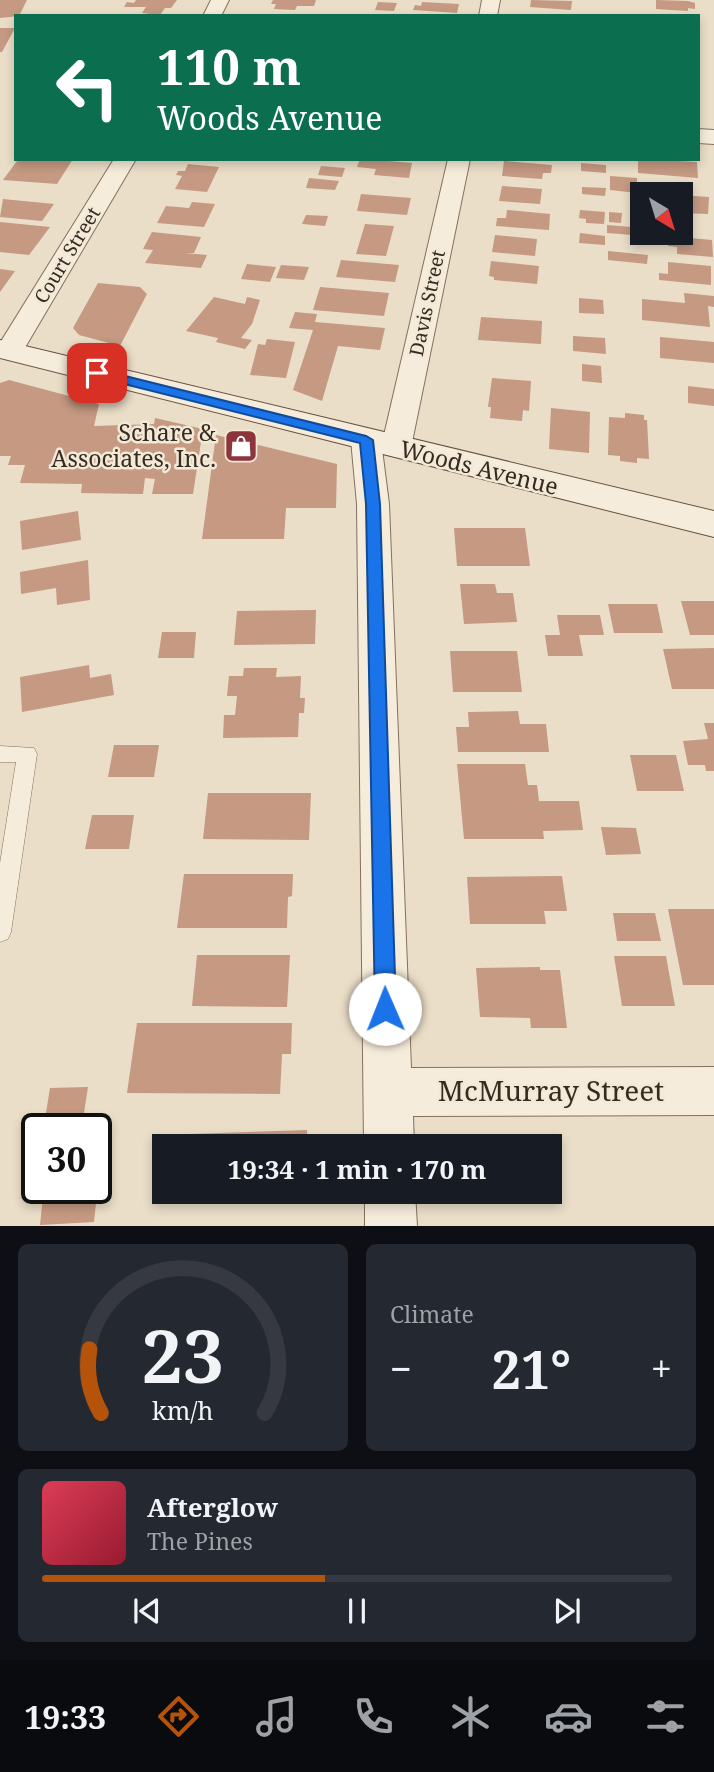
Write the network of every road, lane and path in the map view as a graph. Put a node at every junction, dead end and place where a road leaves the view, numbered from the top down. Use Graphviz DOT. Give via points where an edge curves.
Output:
graph roads {
  1 [pos="124,161"];
  2 [pos="458,161"];
  3 [pos="4,350"];
  4 [pos="381,444"];
  5 [pos="714,524"];
  6 [pos="0,754"];
  7 [pos="0,932"];
  8 [pos="387,1091"];
  9 [pos="714,1091"];
  10 [pos="389,1134"];
  11 [pos="390,1204"];
  12 [pos="391,1226"];
  1 -- 3 [label="street, Court Street"];
  2 -- 4 [label="street, Davis Street"];
  3 -- 4 [label="street, Woods Avenue"];
  4 -- 5 [label="street, Woods Avenue"];
  4 -- 8 [label="street, Davis Street" via="373,504"];
  6 -- 7 [label="lane" via="27,754"];
  8 -- 9 [label="street, McMurray Street"];
  8 -- 10 [label="street, Davis Street"];
  11 -- 12 [label="street"];
}
